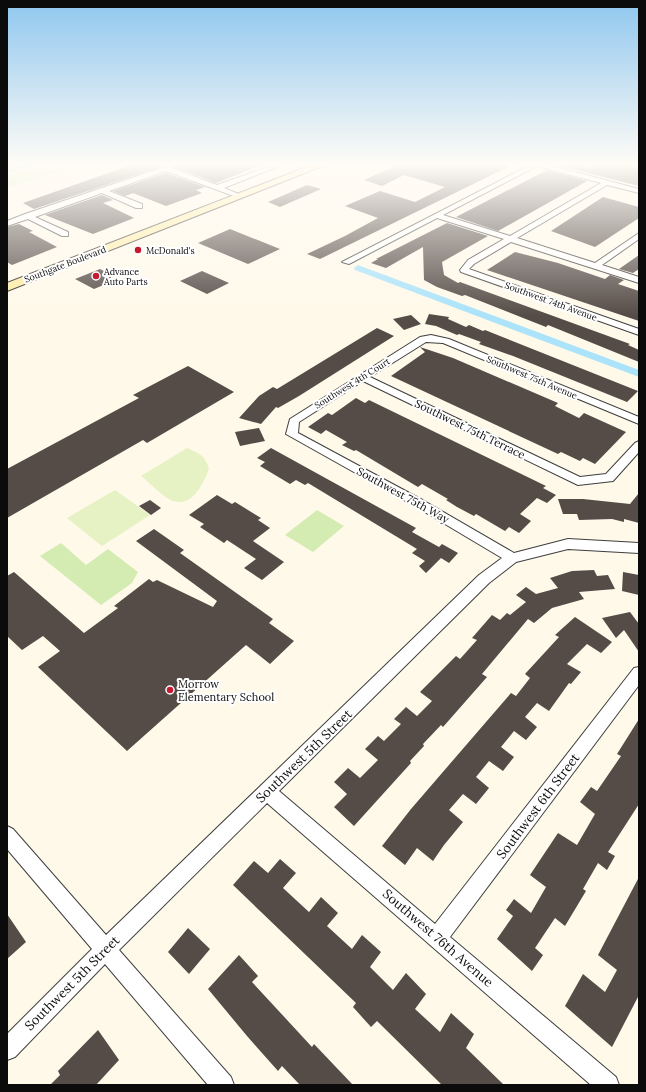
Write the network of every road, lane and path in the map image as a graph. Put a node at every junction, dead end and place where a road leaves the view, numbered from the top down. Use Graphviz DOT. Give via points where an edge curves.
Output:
graph roads {
  1 [pos="34,214"];
  2 [pos="193,214"];
  3 [pos="443,214"];
  4 [pos="554,214"];
  5 [pos="28,216"];
  6 [pos="439,216"];
  7 [pos="7,224"];
  8 [pos="65,234"];
  9 [pos="639,235"];
  10 [pos="512,239"];
  11 [pos="346,262"];
  12 [pos="596,266"];
  13 [pos="639,280"];
  14 [pos="7,287"];
  15 [pos="639,332"];
  16 [pos="423,339"];
  17 [pos="362,377"];
  18 [pos="639,421"];
  19 [pos="292,434"];
  20 [pos="639,445"];
  21 [pos="639,548"];
  22 [pos="512,558"];
  23 [pos="639,673"];
  24 [pos="268,792"];
  25 [pos="7,836"];
  26 [pos="437,938"];
  27 [pos="106,949"];
  28 [pos="7,1049"];
  29 [pos="223,1085"];
  30 [pos="608,1085"];
  1 -- 5 [label="street"];
  2 -- 14 [label="main road, Southgate Boulevard"];
  3 -- 6 [label="street"];
  4 -- 10 [label="street"];
  5 -- 7 [label="street"];
  5 -- 8 [label="street"];
  6 -- 10 [label="street"];
  6 -- 11 [label="street"];
  9 -- 12 [label="street"];
  10 -- 12 [label="street"];
  10 -- 15 [label="street, Southwest 74th Avenue" via="471,262 464,270"];
  12 -- 13 [label="street"];
  16 -- 17 [label="street, Southwest 4th Court"];
  16 -- 18 [label="street, Southwest 75th Avenue" via="446,341"];
  17 -- 19 [label="street, Southwest 4th Court" via="294,420"];
  17 -- 20 [label="street, Southwest 75th Terrace" via="578,481 608,478"];
  19 -- 22 [label="street, Southwest 75th Way"];
  21 -- 22 [label="street, Southwest 5th Street" via="568,544"];
  22 -- 24 [label="street, Southwest 5th Street" via="484,579"];
  23 -- 26 [label="street, Southwest 6th Street"];
  24 -- 26 [label="street, Southwest 76th Avenue"];
  24 -- 27 [label="street, Southwest 5th Street"];
  25 -- 27 [label="street"];
  26 -- 30 [label="street, Southwest 76th Avenue"];
  27 -- 28 [label="street, Southwest 5th Street"];
  27 -- 29 [label="street"];
}
